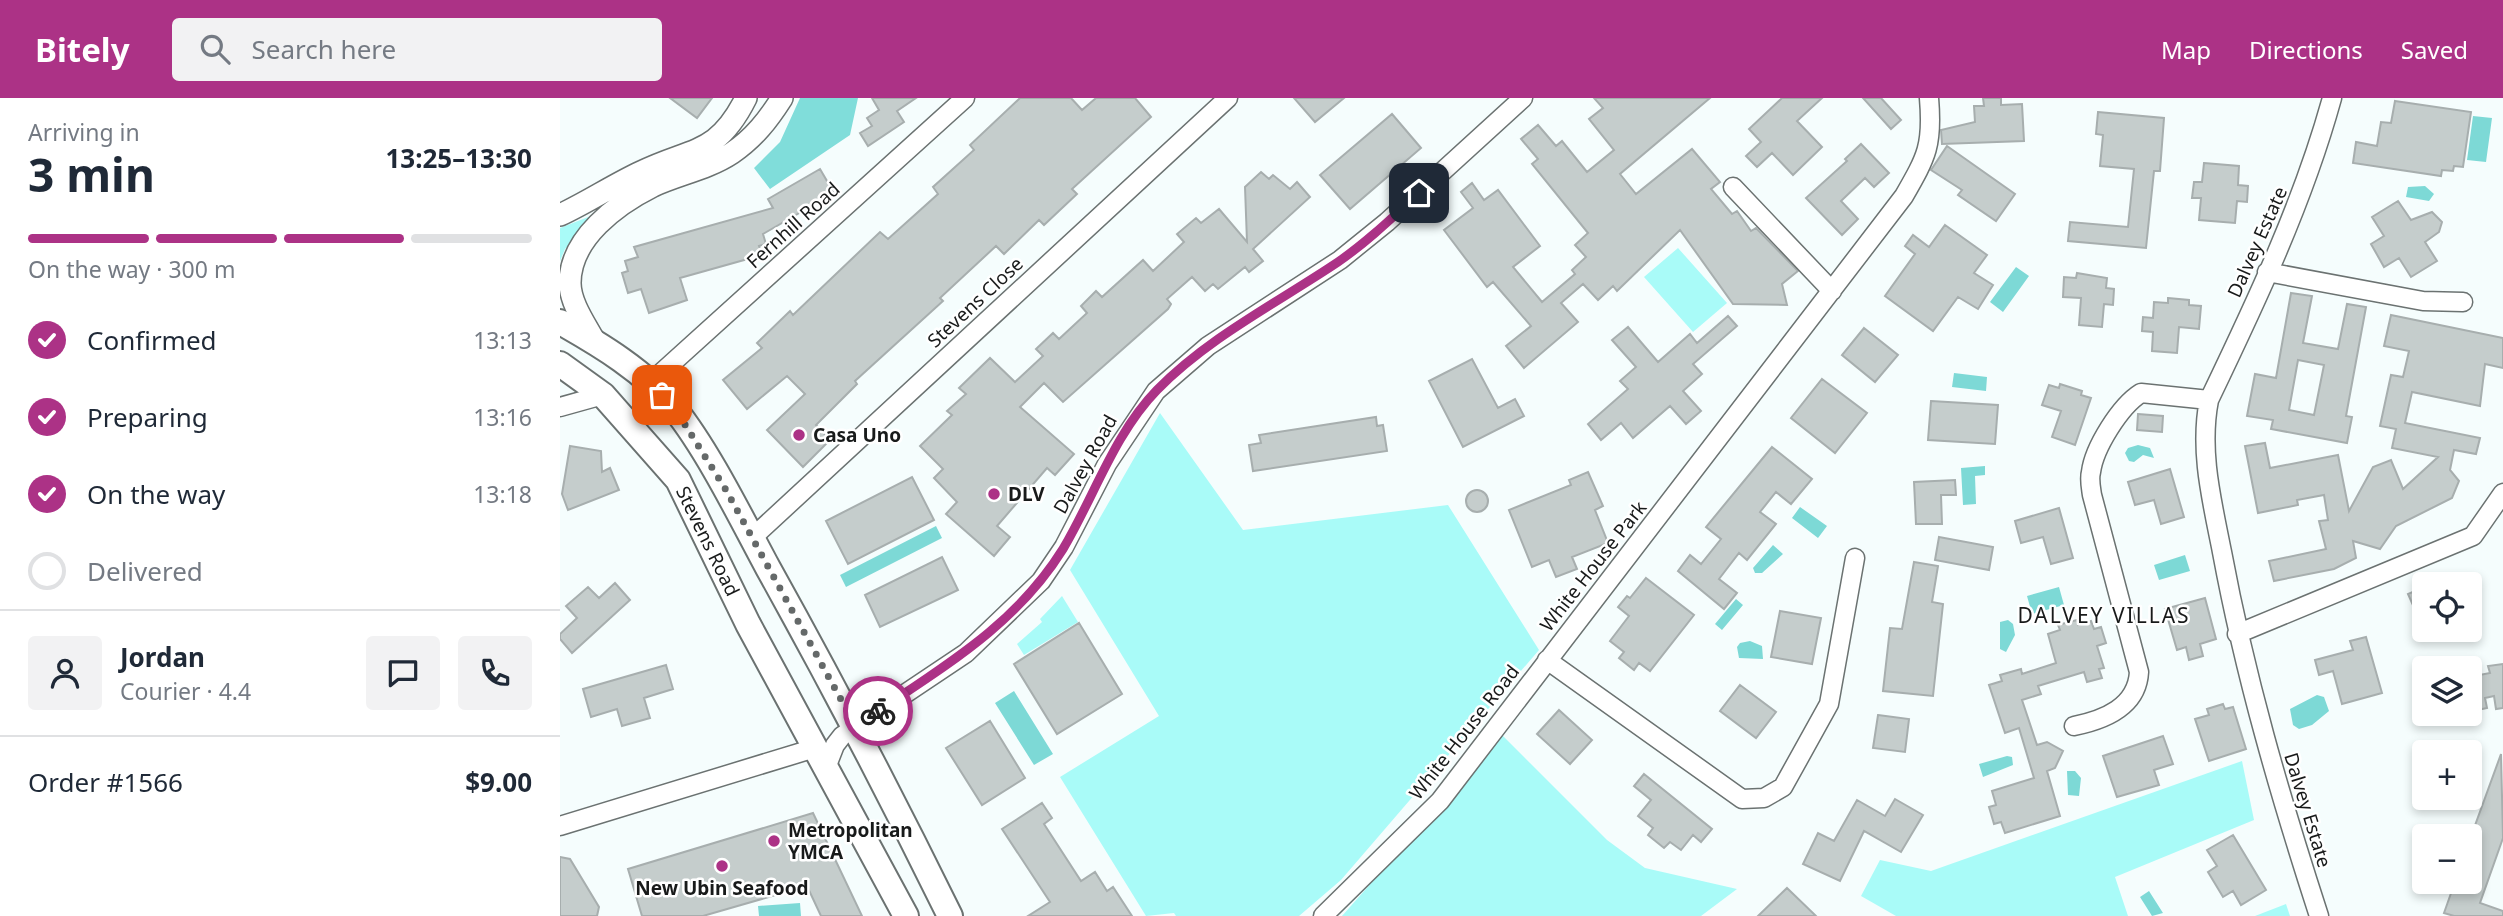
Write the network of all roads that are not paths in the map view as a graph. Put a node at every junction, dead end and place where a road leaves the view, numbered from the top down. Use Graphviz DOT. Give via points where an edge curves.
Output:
graph roads {
  1 [pos="746,98"];
  2 [pos="782,98"];
  3 [pos="965,98"];
  4 [pos="1227,98"];
  5 [pos="1523,98"];
  6 [pos="1929,98"];
  7 [pos="2332,98"];
  8 [pos="1733,187"];
  9 [pos="560,215"];
  10 [pos="2267,272"];
  11 [pos="1832,291"];
  12 [pos="2463,302"];
  13 [pos="560,322"];
  14 [pos="595,342"];
  15 [pos="560,364"];
  16 [pos="650,383"];
  17 [pos="603,395"];
  18 [pos="2208,400"];
  19 [pos="560,407"];
  20 [pos="2503,493"];
  21 [pos="752,538"];
  22 [pos="1855,558"];
  23 [pos="2237,634"];
  24 [pos="1547,660"];
  25 [pos="855,725"];
  26 [pos="2074,726"];
  27 [pos="821,758"];
  28 [pos="560,826"];
  29 [pos="906,916"];
  30 [pos="950,916"];
  31 [pos="1323,916"];
  32 [pos="2319,916"];
  1 -- 9 [label="street" via="734,122 700,150 642,171"];
  2 -- 14 [label="street" via="766,124 733,153 653,186 601,219 575,261 570,284"];
  3 -- 16 [label="street, Fernhill Road"];
  4 -- 21 [label="street, Stevens Close"];
  5 -- 25 [label="street, Dalvey Road" via="1340,260 1208,346 1156,391 1107,464 1041,581 966,653"];
  6 -- 11 [label="street, White House Park" via="1932,135 1921,166 1904,196"];
  7 -- 10 [label="street, Dalvey Estate" via="2316,158"];
  8 -- 11 [label="street"];
  10 -- 12 [label="street" via="2423,301"];
  10 -- 18 [label="street, Dalvey Estate"];
  11 -- 24 [label="street, White House Park"];
  13 -- 14 [label="main road, Stevens Road"];
  14 -- 16 [label="main road, Stevens Road"];
  15 -- 17 [label="main road, Stevens Road"];
  16 -- 21 [label="main road, Stevens Road" via="674,407"];
  17 -- 19 [label="street"];
  17 -- 27 [label="main road, Stevens Road" via="678,480 748,624"];
  18 -- 23 [label="street, Dalvey Estate" via="2203,428 2206,464"];
  18 -- 26 [label="street" via="2157,393 2132,398 2115,417 2091,471 2092,495 2139,672 2125,704 2103,720"];
  20 -- 23 [label="street" via="2473,536"];
  21 -- 25 [label="main road, Stevens Road"];
  22 -- 24 [label="street, White House Park" via="1829,704 1783,787 1764,799 1742,799"];
  23 -- 32 [label="street, Dalvey Estate" via="2264,741"];
  24 -- 31 [label="street, White House Road" via="1440,800"];
  25 -- 27 [label="street, Dalvey Road"];
  25 -- 30 [label="main road, Stevens Road"];
  27 -- 28 [label="street"];
  27 -- 29 [label="main road, Stevens Road"];
}
